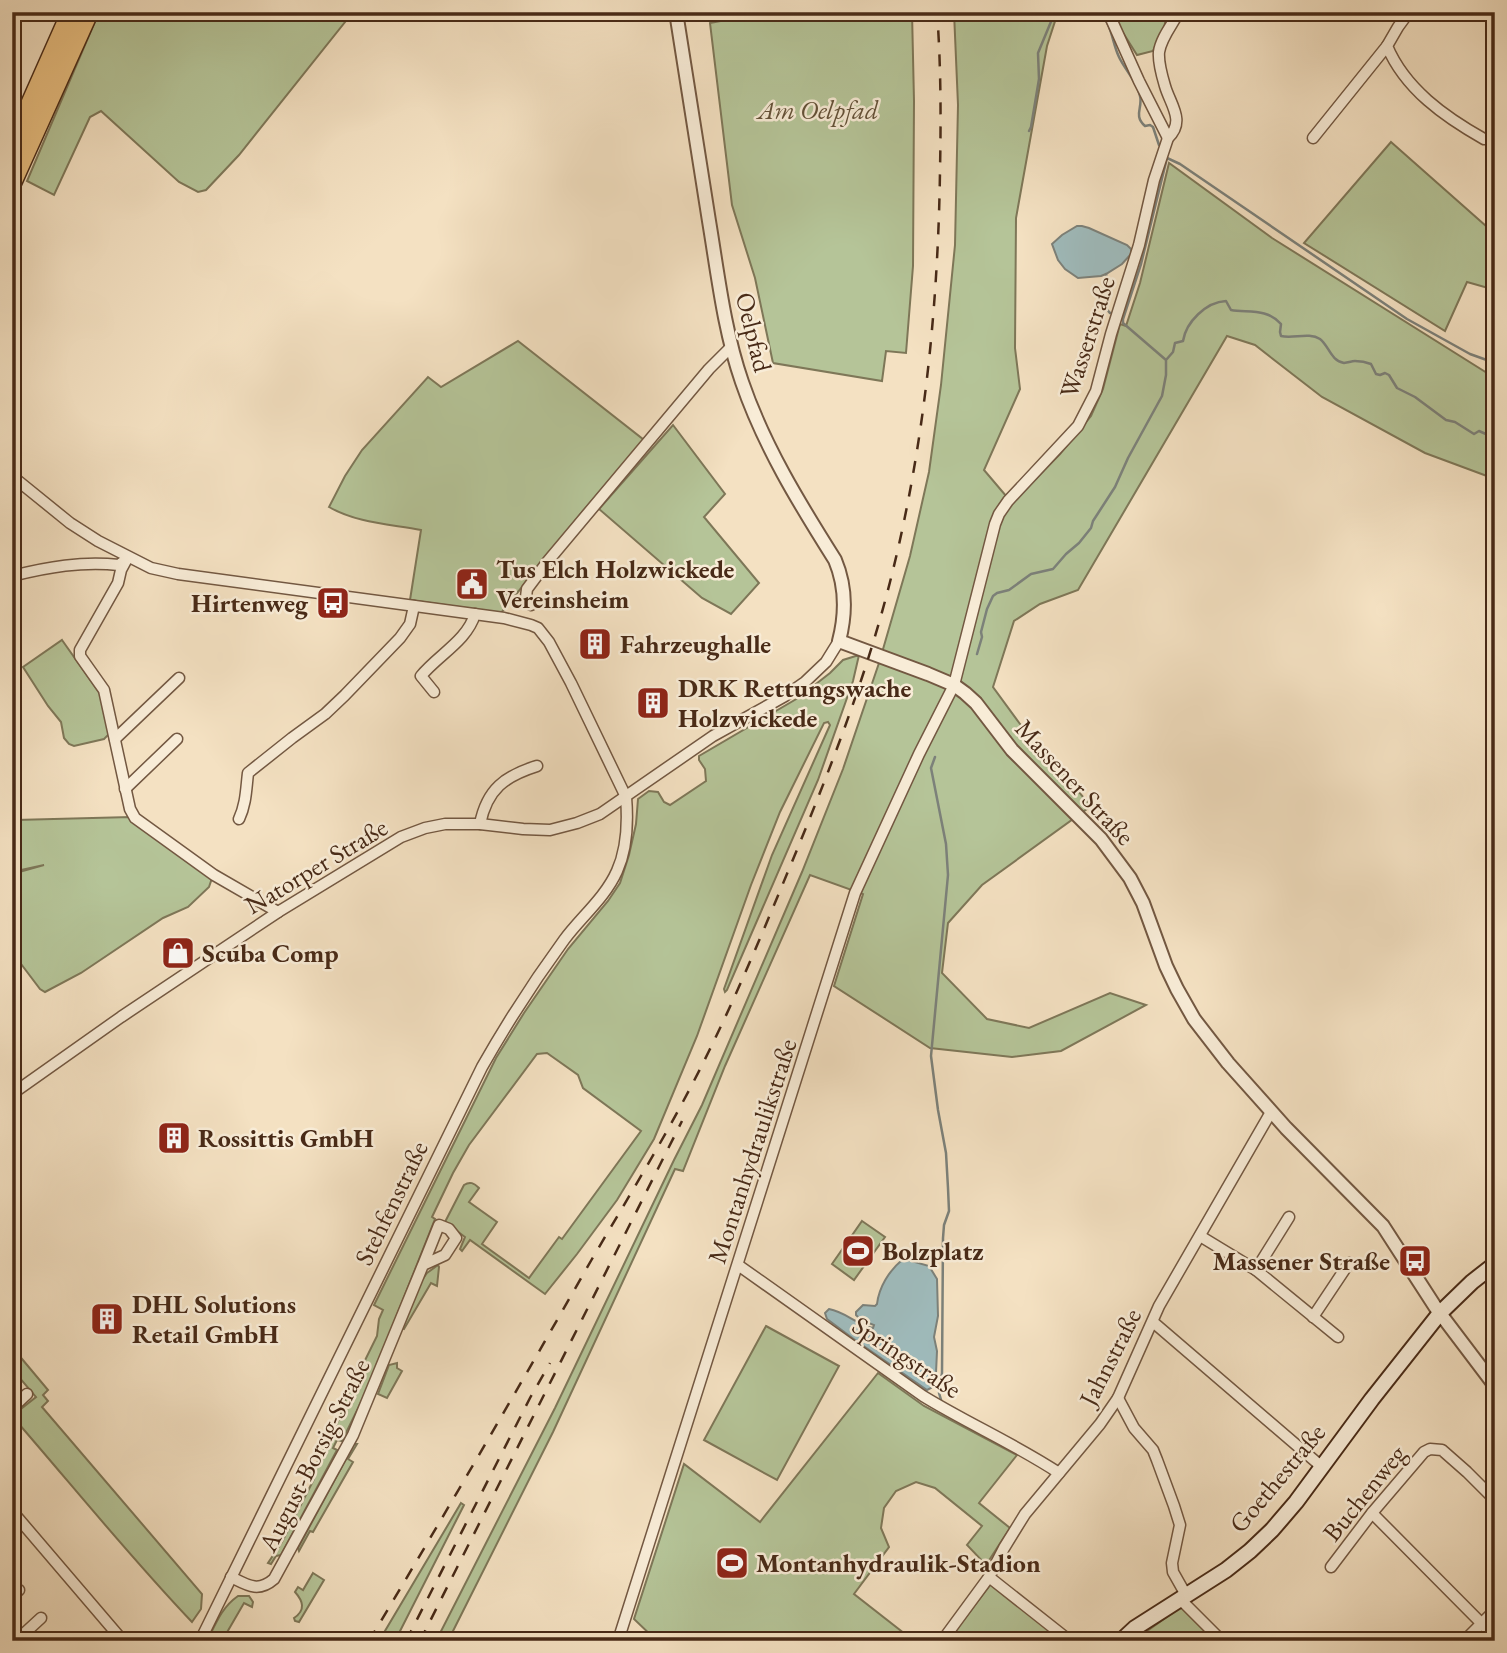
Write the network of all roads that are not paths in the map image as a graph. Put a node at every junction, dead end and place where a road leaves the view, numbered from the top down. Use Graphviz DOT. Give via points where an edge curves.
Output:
graph roads {
  1 [pos="71,12"];
  2 [pos="89,12"];
  3 [pos="676,12"];
  4 [pos="1108,12"];
  5 [pos="1179,12"];
  6 [pos="1409,12"];
  7 [pos="1387,46"];
  8 [pos="1170,135"];
  9 [pos="1313,138"];
  10 [pos="1484,139"];
  11 [pos="12,145"];
  12 [pos="12,183"];
  13 [pos="732,346"];
  14 [pos="12,476"];
  15 [pos="128,557"];
  16 [pos="12,576"];
  17 [pos="531,605"];
  18 [pos="414,606"];
  19 [pos="475,614"];
  20 [pos="839,641"];
  21 [pos="179,678"];
  22 [pos="954,685"];
  23 [pos="435,692"];
  24 [pos="115,739"];
  25 [pos="177,739"];
  26 [pos="537,765"];
  27 [pos="125,789"];
  28 [pos="626,797"];
  29 [pos="239,819"];
  30 [pos="480,824"];
  31 [pos="278,912"];
  32 [pos="12,1094"];
  33 [pos="1271,1112"];
  34 [pos="1290,1217"];
  35 [pos="1200,1236"];
  36 [pos="1349,1263"];
  37 [pos="1495,1264"];
  38 [pos="423,1265"];
  39 [pos="738,1265"];
  40 [pos="1256,1270"];
  41 [pos="1440,1313"];
  42 [pos="1313,1317"];
  43 [pos="1153,1322"];
  44 [pos="1338,1337"];
  45 [pos="1495,1386"];
  46 [pos="27,1394"];
  47 [pos="1118,1398"];
  48 [pos="12,1408"];
  49 [pos="1322,1467"];
  50 [pos="1059,1473"];
  51 [pos="1495,1500"];
  52 [pos="12,1511"];
  53 [pos="1373,1513"];
  54 [pos="1331,1567"];
  55 [pos="231,1577"];
  56 [pos="989,1577"];
  57 [pos="1183,1597"];
  58 [pos="1495,1610"];
  59 [pos="41,1618"];
  60 [pos="1481,1624"];
  61 [pos="1495,1637"];
  62 [pos="16,1641"];
  63 [pos="123,1641"];
  64 [pos="200,1641"];
  65 [pos="618,1641"];
  66 [pos="942,1641"];
  67 [pos="1070,1641"];
  68 [pos="1121,1641"];
  69 [pos="1222,1641"];
  70 [pos="1464,1641"];
  1 -- 11 [label="highway"];
  2 -- 12 [label="highway"];
  3 -- 13 [label="street, Oelpfad"];
  4 -- 8 [label="street"];
  5 -- 8 [label="street" via="1159,50 1177,120"];
  6 -- 7 [label="street"];
  7 -- 9 [label="street"];
  7 -- 10 [label="street" via="1410,84 1454,122"];
  8 -- 22 [label="street, Wasserstraße" via="1096,391 1078,426 999,514"];
  13 -- 17 [label="street" via="548,561 527,589"];
  13 -- 20 [label="street, Oelpfad" via="763,435 839,571 845,613"];
  14 -- 15 [label="street" via="70,523"];
  15 -- 16 [label="street" via="119,565 67,564"];
  15 -- 18 [label="street" via="178,574"];
  15 -- 24 [label="street" via="80,650 104,690"];
  18 -- 19 [label="street"];
  18 -- 29 [label="street" via="410,624 400,638 345,695 248,773"];
  19 -- 23 [label="street" via="464,634 421,676"];
  19 -- 28 [label="street" via="531,625 544,634"];
  20 -- 22 [label="street, Massener Straße"];
  20 -- 28 [label="street, Natorper Straße" via="806,682 713,736"];
  21 -- 24 [label="street"];
  22 -- 33 [label="street, Massener Straße" via="976,703 1012,750 1116,857 1143,903 1166,966 1194,1019"];
  22 -- 39 [label="street, Montanhydraulikstraße" via="855,892"];
  24 -- 27 [label="street"];
  25 -- 27 [label="street"];
  26 -- 30 [label="street" via="501,783 490,795"];
  27 -- 31 [label="street" via="135,818 214,875"];
  28 -- 30 [label="street, Natorper Straße" via="600,814 550,830"];
  28 -- 55 [label="street, Stehfenstraße" via="624,846 617,871 506,1024 482,1067"];
  30 -- 31 [label="street, Natorper Straße" via="445,824 401,837"];
  31 -- 32 [label="street, Natorper Straße"];
  33 -- 35 [label="street, Jahnstraße"];
  33 -- 41 [label="street, Massener Straße" via="1383,1226"];
  34 -- 40 [label="street"];
  35 -- 40 [label="street"];
  35 -- 43 [label="street, Jahnstraße"];
  36 -- 42 [label="street"];
  37 -- 41 [label="main road, Goethestraße"];
  38 -- 55 [label="street, August-Borsig-Straße" via="353,1435 274,1579 260,1587"];
  39 -- 50 [label="street, Springstraße" via="923,1396"];
  39 -- 65 [label="street, Montanhydraulikstraße"];
  40 -- 42 [label="street"];
  41 -- 45 [label="street, Massener Straße"];
  41 -- 49 [label="main road, Goethestraße"];
  42 -- 44 [label="street"];
  43 -- 47 [label="street, Jahnstraße"];
  43 -- 49 [label="street"];
  46 -- 48 [label="street"];
  47 -- 50 [label="street, Jahnstraße"];
  47 -- 57 [label="street" via="1153,1450 1174,1506 1180,1525 1172,1563"];
  49 -- 57 [label="main road, Goethestraße" via="1250,1551"];
  50 -- 56 [label="street, Jahnstraße" via="1014,1531"];
  51 -- 53 [label="street, Buchenweg" via="1437,1448 1424,1452"];
  52 -- 63 [label="street"];
  53 -- 54 [label="street, Buchenweg"];
  53 -- 60 [label="street"];
  55 -- 64 [label="street, Stehfenstraße"];
  56 -- 66 [label="street, Jahnstraße"];
  56 -- 67 [label="street"];
  57 -- 68 [label="main road, Goethestraße"];
  57 -- 69 [label="street"];
  58 -- 60 [label="street"];
  59 -- 62 [label="street"];
  60 -- 61 [label="street"];
  60 -- 70 [label="street"];
}
